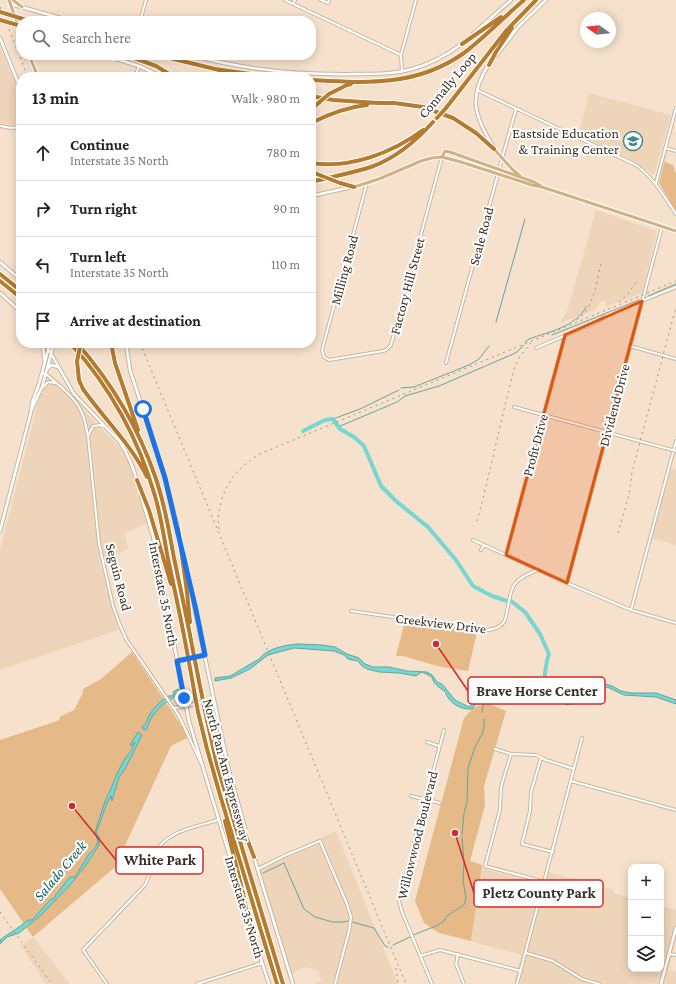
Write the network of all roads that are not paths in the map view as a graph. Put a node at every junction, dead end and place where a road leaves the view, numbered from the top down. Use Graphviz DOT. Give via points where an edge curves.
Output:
graph roads {
  1 [pos="9,0"];
  2 [pos="13,0"];
  3 [pos="146,0"];
  4 [pos="285,0"];
  5 [pos="295,0"];
  6 [pos="321,0"];
  7 [pos="416,0"];
  8 [pos="511,0"];
  9 [pos="524,0"];
  10 [pos="536,0"];
  11 [pos="546,0"];
  12 [pos="329,2"];
  13 [pos="11,4"];
  14 [pos="293,4"];
  15 [pos="516,6"];
  16 [pos="22,7"];
  17 [pos="0,12"];
  18 [pos="523,12"];
  19 [pos="54,16"];
  20 [pos="141,16"];
  21 [pos="16,17"];
  22 [pos="16,19"];
  23 [pos="0,20"];
  24 [pos="16,25"];
  25 [pos="0,38"];
  26 [pos="462,44"];
  27 [pos="402,55"];
  28 [pos="31,60"];
  29 [pos="120,60"];
  30 [pos="140,60"];
  31 [pos="174,60"];
  32 [pos="174,60"];
  33 [pos="216,60"];
  34 [pos="489,65"];
  35 [pos="139,66"];
  36 [pos="36,72"];
  37 [pos="137,72"];
  38 [pos="152,72"];
  39 [pos="166,72"];
  40 [pos="218,72"];
  41 [pos="237,72"];
  42 [pos="295,72"];
  43 [pos="402,72"];
  44 [pos="316,73"];
  45 [pos="16,78"];
  46 [pos="316,80"];
  47 [pos="362,82"];
  48 [pos="477,90"];
  49 [pos="316,97"];
  50 [pos="378,103"];
  51 [pos="316,105"];
  52 [pos="676,108"];
  53 [pos="516,109"];
  54 [pos="316,120"];
  55 [pos="433,122"];
  56 [pos="0,126"];
  57 [pos="16,128"];
  58 [pos="665,148"];
  59 [pos="494,149"];
  60 [pos="676,151"];
  61 [pos="442,158"];
  62 [pos="502,158"];
  63 [pos="316,163"];
  64 [pos="498,172"];
  65 [pos="316,174"];
  66 [pos="523,178"];
  67 [pos="316,181"];
  68 [pos="367,183"];
  69 [pos="656,183"];
  70 [pos="354,187"];
  71 [pos="542,187"];
  72 [pos="316,195"];
  73 [pos="676,214"];
  74 [pos="662,226"];
  75 [pos="676,231"];
  76 [pos="0,262"];
  77 [pos="0,274"];
  78 [pos="16,276"];
  79 [pos="0,283"];
  80 [pos="16,287"];
  81 [pos="676,287"];
  82 [pos="0,293"];
  83 [pos="16,295"];
  84 [pos="642,300"];
  85 [pos="16,307"];
  86 [pos="565,335"];
  87 [pos="630,346"];
  88 [pos="44,348"];
  89 [pos="53,348"];
  90 [pos="74,348"];
  91 [pos="79,348"];
  92 [pos="81,348"];
  93 [pos="112,348"];
  94 [pos="127,348"];
  95 [pos="536,348"];
  96 [pos="48,349"];
  97 [pos="51,354"];
  98 [pos="324,357"];
  99 [pos="676,359"];
  100 [pos="446,364"];
  101 [pos="43,367"];
  102 [pos="58,367"];
  103 [pos="47,370"];
  104 [pos="42,373"];
  105 [pos="46,374"];
  106 [pos="56,383"];
  107 [pos="42,387"];
  108 [pos="514,407"];
  109 [pos="31,412"];
  110 [pos="543,415"];
  111 [pos="105,427"];
  112 [pos="607,432"];
  113 [pos="88,436"];
  114 [pos="139,437"];
  115 [pos="676,441"];
  116 [pos="675,450"];
  117 [pos="137,480"];
  118 [pos="151,483"];
  119 [pos="178,528"];
  120 [pos="0,530"];
  121 [pos="473,540"];
  122 [pos="484,545"];
  123 [pos="481,550"];
  124 [pos="506,555"];
  125 [pos="538,570"];
  126 [pos="567,583"];
  127 [pos="176,596"];
  128 [pos="631,610"];
  129 [pos="351,611"];
  130 [pos="676,622"];
  131 [pos="192,644"];
  132 [pos="205,655"];
  133 [pos="177,661"];
  134 [pos="214,700"];
  135 [pos="186,706"];
  136 [pos="174,708"];
  137 [pos="444,730"];
  138 [pos="582,738"];
  139 [pos="427,742"];
  140 [pos="439,746"];
  141 [pos="213,748"];
  142 [pos="495,749"];
  143 [pos="510,754"];
  144 [pos="541,758"];
  145 [pos="202,766"];
  146 [pos="574,769"];
  147 [pos="571,781"];
  148 [pos="220,795"];
  149 [pos="411,796"];
  150 [pos="425,799"];
  151 [pos="440,804"];
  152 [pos="676,810"];
  153 [pos="562,817"];
  154 [pos="557,818"];
  155 [pos="218,820"];
  156 [pos="553,852"];
  157 [pos="254,857"];
  158 [pos="258,869"];
  159 [pos="545,882"];
  160 [pos="676,928"];
  161 [pos="251,930"];
  162 [pos="525,953"];
  163 [pos="458,954"];
  164 [pos="669,954"];
  165 [pos="420,956"];
  166 [pos="676,956"];
  167 [pos="262,963"];
  168 [pos="520,971"];
  169 [pos="107,984"];
  170 [pos="197,984"];
  171 [pos="269,984"];
  172 [pos="277,984"];
  173 [pos="283,984"];
  174 [pos="293,984"];
  175 [pos="335,984"];
  176 [pos="432,984"];
  177 [pos="464,984"];
  178 [pos="517,984"];
  179 [pos="599,984"];
  180 [pos="661,984"];
  1 -- 13 [label="main road"];
  2 -- 16 [label="main road"];
  3 -- 20 [label="street"];
  4 -- 14 [label="street"];
  5 -- 14 [label="street"];
  6 -- 12 [label="street"];
  7 -- 27 [label="street"];
  8 -- 26 [label="main road"];
  9 -- 15 [label="highway, Connally Loop"];
  10 -- 18 [label="highway, Connally Loop"];
  11 -- 34 [label="main road" via="519,26"];
  13 -- 16 [label="main road"];
  13 -- 22 [label="main road"];
  14 -- 27 [label="street"];
  15 -- 26 [label="highway"];
  15 -- 47 [label="highway, Connally Loop" via="471,47 435,69 401,79"];
  16 -- 19 [label="main road"];
  17 -- 21 [label="highway, bridge"];
  18 -- 34 [label="highway"];
  18 -- 55 [label="highway, Connally Loop, bridge"];
  23 -- 24 [label="highway, bridge"];
  25 -- 45 [label="main road"];
  26 -- 43 [label="main road" via="432,62"];
  27 -- 43 [label="street"];
  28 -- 36 [label="main road"];
  29 -- 35 [label="main road"];
  30 -- 39 [label="highway"];
  31 -- 40 [label="highway"];
  32 -- 41 [label="highway"];
  33 -- 42 [label="main road"];
  34 -- 48 [label="main road"];
  35 -- 37 [label="street"];
  35 -- 38 [label="main road"];
  43 -- 44 [label="main road"];
  46 -- 47 [label="highway, Connally Loop"];
  47 -- 51 [label="highway, bridge" via="347,85 329,94"];
  48 -- 53 [label="street"];
  48 -- 59 [label="main road" via="479,121"];
  49 -- 50 [label="highway"];
  50 -- 54 [label="highway" via="347,109"];
  50 -- 59 [label="highway" via="410,105 436,111 463,124"];
  52 -- 58 [label="street"];
  53 -- 62 [label="street, Seale Road"];
  53 -- 69 [label="street" via="636,165"];
  55 -- 63 [label="highway, Connally Loop" via="404,143 369,158 337,164"];
  55 -- 67 [label="highway" via="406,148 381,162 371,167"];
  56 -- 57 [label="street"];
  58 -- 60 [label="street"];
  58 -- 69 [label="street"];
  59 -- 62 [label="main road"];
  61 -- 64 [label="main road"];
  61 -- 64 [label="main road" via="444,152 448,151"];
  61 -- 68 [label="main road" via="432,158"];
  61 -- 98 [label="street, Factory Hill Street" via="391,345 383,351 331,360"];
  62 -- 64 [label="street, Seale Road"];
  62 -- 66 [label="main road"];
  64 -- 66 [label="main road"];
  64 -- 71 [label="main road"];
  64 -- 100 [label="street, Seale Road"];
  65 -- 70 [label="highway, bridge"];
  66 -- 71 [label="main road"];
  68 -- 70 [label="main road"];
  68 -- 98 [label="street, Milling Road" via="322,350"];
  69 -- 73 [label="street"];
  70 -- 72 [label="main road"];
  71 -- 74 [label="main road"];
  74 -- 75 [label="main road"];
  74 -- 84 [label="street, Dividend Drive"];
  76 -- 78 [label="main road"];
  77 -- 80 [label="highway"];
  79 -- 83 [label="highway"];
  81 -- 84 [label="street"];
  82 -- 85 [label="main road"];
  84 -- 86 [label="street"];
  84 -- 87 [label="street, Dividend Drive"];
  86 -- 95 [label="street"];
  86 -- 110 [label="street, Profit Drive"];
  87 -- 99 [label="street"];
  87 -- 112 [label="street, Dividend Drive"];
  88 -- 101 [label="main road"];
  89 -- 97 [label="main road"];
  90 -- 118 [label="highway, North Pan Am Expressway" via="95,373 118,409 136,444"];
  91 -- 118 [label="highway, bridge" via="77,362 83,389 129,446"];
  92 -- 114 [label="highway, North Pan Am Expressway" via="107,380"];
  93 -- 114 [label="highway"];
  94 -- 119 [label="main road, Interstate 35 North" via="130,370 165,478"];
  96 -- 97 [label="main road, Interstate 35 North"];
  96 -- 101 [label="main road"];
  97 -- 102 [label="main road, Interstate 35 North"];
  97 -- 103 [label="main road"];
  101 -- 104 [label="main road"];
  102 -- 103 [label="main road" via="51,365"];
  102 -- 111 [label="main road, Interstate 35 North" via="74,394"];
  103 -- 105 [label="main road"];
  104 -- 105 [label="street, Seguin Road"];
  104 -- 109 [label="main road"];
  105 -- 106 [label="street, Seguin Road"];
  105 -- 107 [label="main road"];
  106 -- 107 [label="street" via="48,382"];
  106 -- 113 [label="street, Seguin Road" via="79,406"];
  107 -- 109 [label="main road"];
  108 -- 110 [label="street"];
  109 -- 120 [label="main road"];
  110 -- 112 [label="street"];
  110 -- 124 [label="street, Profit Drive"];
  111 -- 113 [label="street" via="93,426"];
  111 -- 117 [label="main road, Interstate 35 North" via="126,451"];
  112 -- 116 [label="street"];
  112 -- 126 [label="street, Dividend Drive"];
  113 -- 136 [label="street, Seguin Road" via="96,529 113,606 126,639"];
  114 -- 131 [label="highway, North Pan Am Expressway" via="162,502"];
  115 -- 116 [label="street"];
  116 -- 128 [label="street"];
  117 -- 127 [label="highway"];
  117 -- 133 [label="main road, Interstate 35 North" via="153,536"];
  118 -- 127 [label="highway, North Pan Am Expressway"];
  119 -- 131 [label="highway"];
  119 -- 132 [label="main road, Interstate 35 North"];
  121 -- 122 [label="street"];
  122 -- 123 [label="street"];
  122 -- 124 [label="street"];
  124 -- 125 [label="street"];
  125 -- 126 [label="street"];
  125 -- 129 [label="street, Creekview Drive" via="517,580 511,590 505,620 493,629 484,630"];
  126 -- 128 [label="street"];
  127 -- 148 [label="highway, North Pan Am Expressway, bridge" via="198,712"];
  128 -- 130 [label="street"];
  131 -- 141 [label="highway, North Pan Am Expressway, bridge"];
  132 -- 133 [label="main road"];
  132 -- 134 [label="main road, Interstate 35 North"];
  133 -- 135 [label="main road, Interstate 35 North"];
  134 -- 135 [label="main road"];
  134 -- 157 [label="main road, Interstate 35 North" via="229,771"];
  135 -- 136 [label="street"];
  135 -- 145 [label="main road, Interstate 35 North"];
  136 -- 145 [label="street, Seguin Road"];
  137 -- 140 [label="street, Willowwood Boulevard"];
  138 -- 146 [label="street"];
  139 -- 140 [label="street"];
  140 -- 150 [label="street, Willowwood Boulevard"];
  141 -- 157 [label="highway"];
  141 -- 173 [label="highway, North Pan Am Expressway"];
  142 -- 143 [label="street"];
  143 -- 144 [label="street"];
  143 -- 159 [label="street" via="501,787 500,810 485,866"];
  144 -- 146 [label="street"];
  144 -- 156 [label="street" via="531,792 530,812 522,844"];
  145 -- 155 [label="main road, Interstate 35 North"];
  146 -- 147 [label="street"];
  147 -- 152 [label="street"];
  147 -- 153 [label="street"];
  148 -- 161 [label="highway"];
  148 -- 172 [label="highway, North Pan Am Expressway"];
  149 -- 150 [label="street"];
  150 -- 151 [label="street"];
  150 -- 165 [label="street, Willowwood Boulevard" via="399,901"];
  153 -- 154 [label="street"];
  153 -- 156 [label="street"];
  155 -- 161 [label="main road, Interstate 35 North"];
  155 -- 169 [label="street" via="177,833 162,843 154,856 145,885 83,950"];
  156 -- 159 [label="street"];
  157 -- 158 [label="main road, Interstate 35 North"];
  158 -- 174 [label="main road, Interstate 35 North"];
  158 -- 175 [label="street" via="320,841 351,917"];
  159 -- 162 [label="street"];
  160 -- 164 [label="main road"];
  161 -- 167 [label="main road, Interstate 35 North"];
  162 -- 168 [label="street"];
  162 -- 179 [label="street" via="553,961 577,976"];
  163 -- 165 [label="street" via="438,950"];
  163 -- 168 [label="street"];
  163 -- 177 [label="street" via="456,964"];
  164 -- 166 [label="street"];
  164 -- 180 [label="main road"];
  165 -- 176 [label="street, Willowwood Boulevard"];
  167 -- 170 [label="street"];
  167 -- 171 [label="main road, Interstate 35 North"];
  168 -- 178 [label="street"];
}
